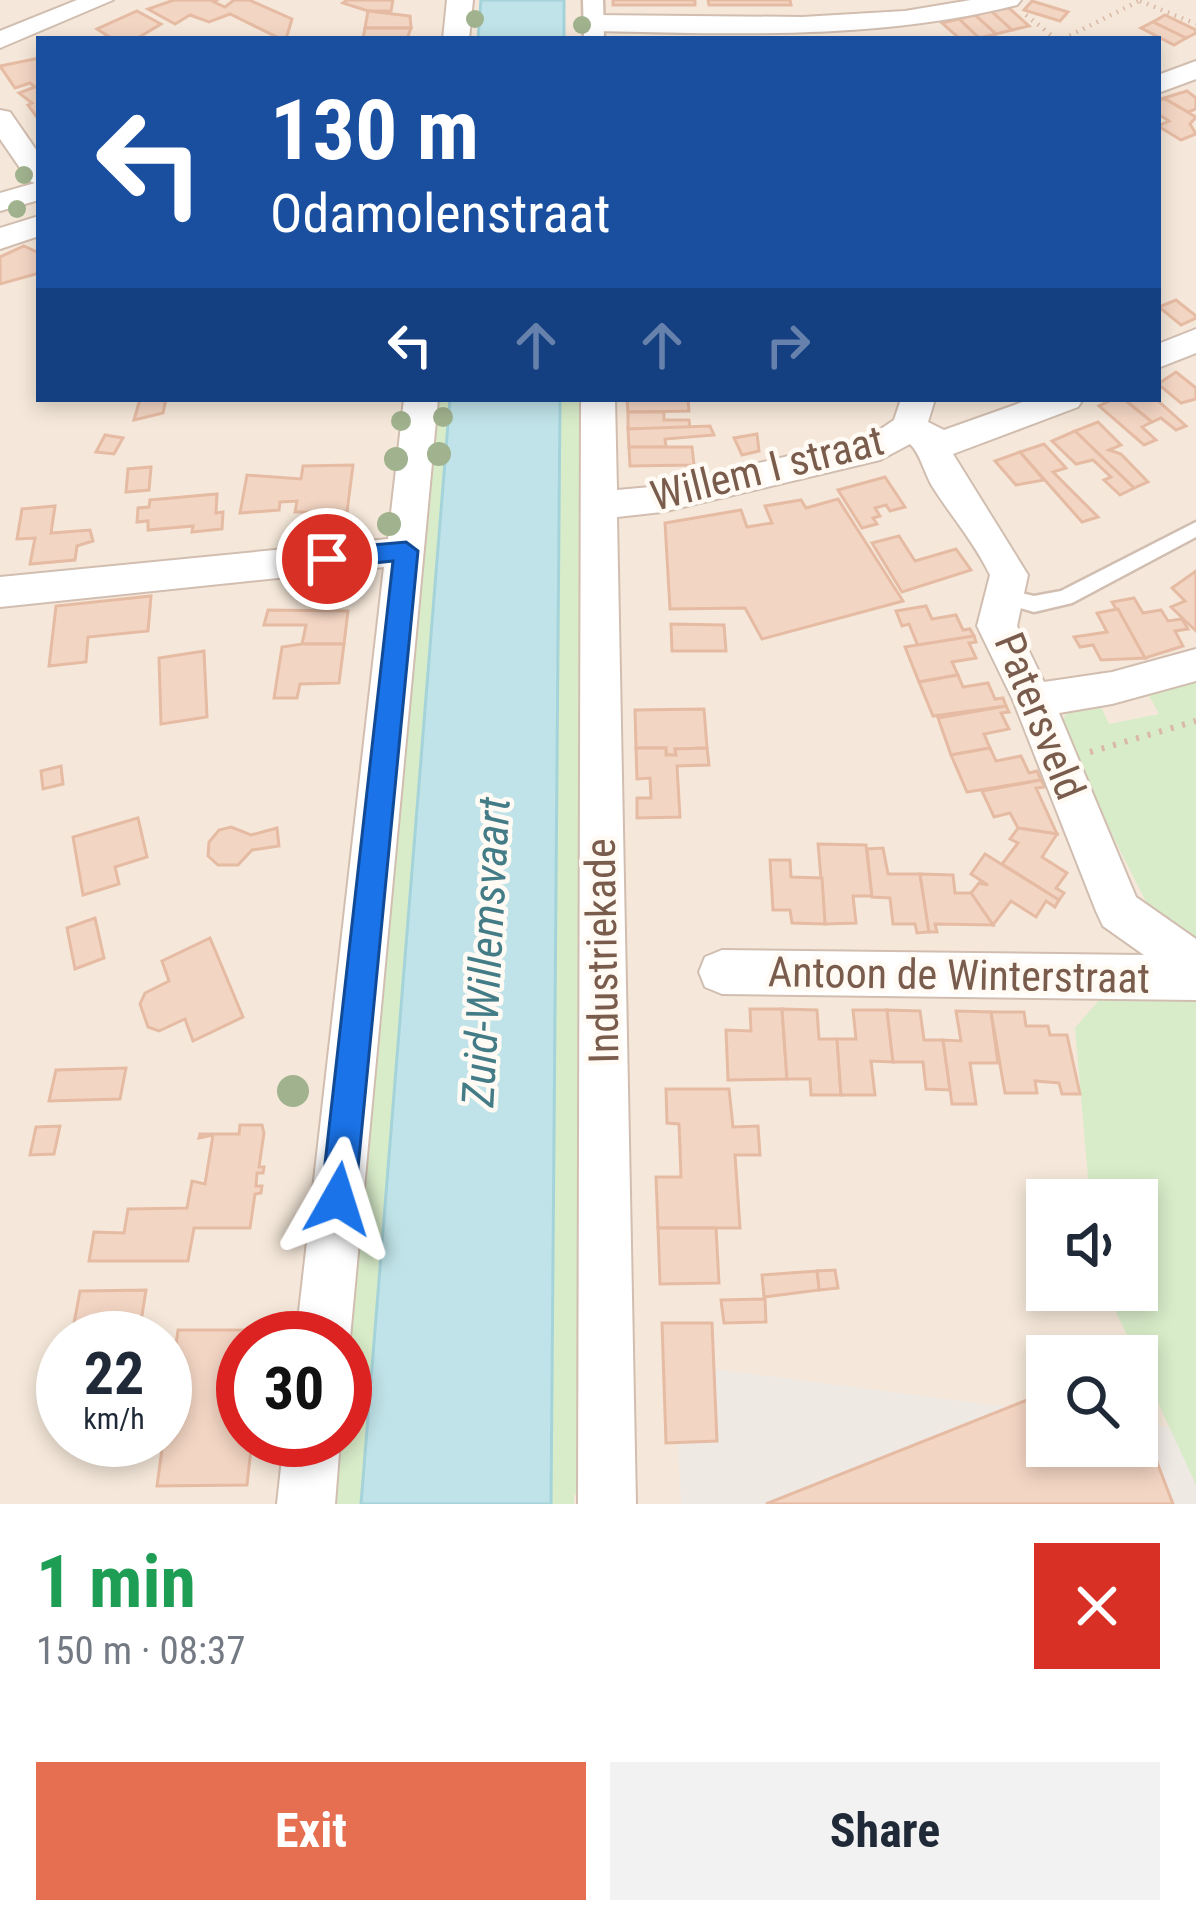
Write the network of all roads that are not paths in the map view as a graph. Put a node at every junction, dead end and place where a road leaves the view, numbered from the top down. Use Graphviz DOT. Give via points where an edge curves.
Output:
graph roads {
  1 [pos="100,0"];
  2 [pos="460,0"];
  3 [pos="825,0"];
  4 [pos="1008,0"];
  5 [pos="593,21"];
  6 [pos="902,31"];
  7 [pos="836,33"];
  8 [pos="456,36"];
  9 [pos="0,40"];
  10 [pos="1196,69"];
  11 [pos="1161,84"];
  12 [pos="0,118"];
  13 [pos="36,172"];
  14 [pos="36,192"];
  15 [pos="0,202"];
  16 [pos="36,226"];
  17 [pos="0,239"];
  18 [pos="1196,340"];
  19 [pos="1161,356"];
  20 [pos="421,402"];
  21 [pos="598,402"];
  22 [pos="1058,402"];
  23 [pos="920,423"];
  24 [pos="597,506"];
  25 [pos="1196,529"];
  26 [pos="406,551"];
  27 [pos="0,592"];
  28 [pos="1004,596"];
  29 [pos="1196,665"];
  30 [pos="1033,700"];
  31 [pos="1196,966"];
  32 [pos="722,972"];
  33 [pos="1196,979"];
  34 [pos="326,1311"];
  35 [pos="310,1467"];
  36 [pos="306,1504"];
  37 [pos="607,1504"];
  1 -- 9 [label="street"];
  2 -- 8 [label="street"];
  3 -- 7 [label="street"];
  4 -- 6 [label="street"];
  5 -- 7 [label="street"];
  6 -- 7 [label="street"];
  10 -- 11 [label="street"];
  12 -- 13 [label="street"];
  14 -- 15 [label="street"];
  16 -- 17 [label="street"];
  18 -- 19 [label="street"];
  20 -- 26 [label="street"];
  21 -- 24 [label="street, Industriekade"];
  22 -- 23 [label="street, Willem I straat" via="946,443"];
  23 -- 24 [label="street, Willem I straat" via="880,447 662,499"];
  23 -- 28 [label="street, Patersveld" via="1009,575"];
  24 -- 37 [label="street, Industriekade"];
  25 -- 28 [label="lane" via="1065,598 1034,604"];
  26 -- 27 [label="street"];
  26 -- 34 [label="street"];
  28 -- 30 [label="street, Patersveld" via="997,626"];
  29 -- 30 [label="street"];
  30 -- 31 [label="street, Patersveld" via="1119,911"];
  32 -- 33 [label="street, Antoon de Winterstraat"];
  35 -- 36 [label="street"];
}
